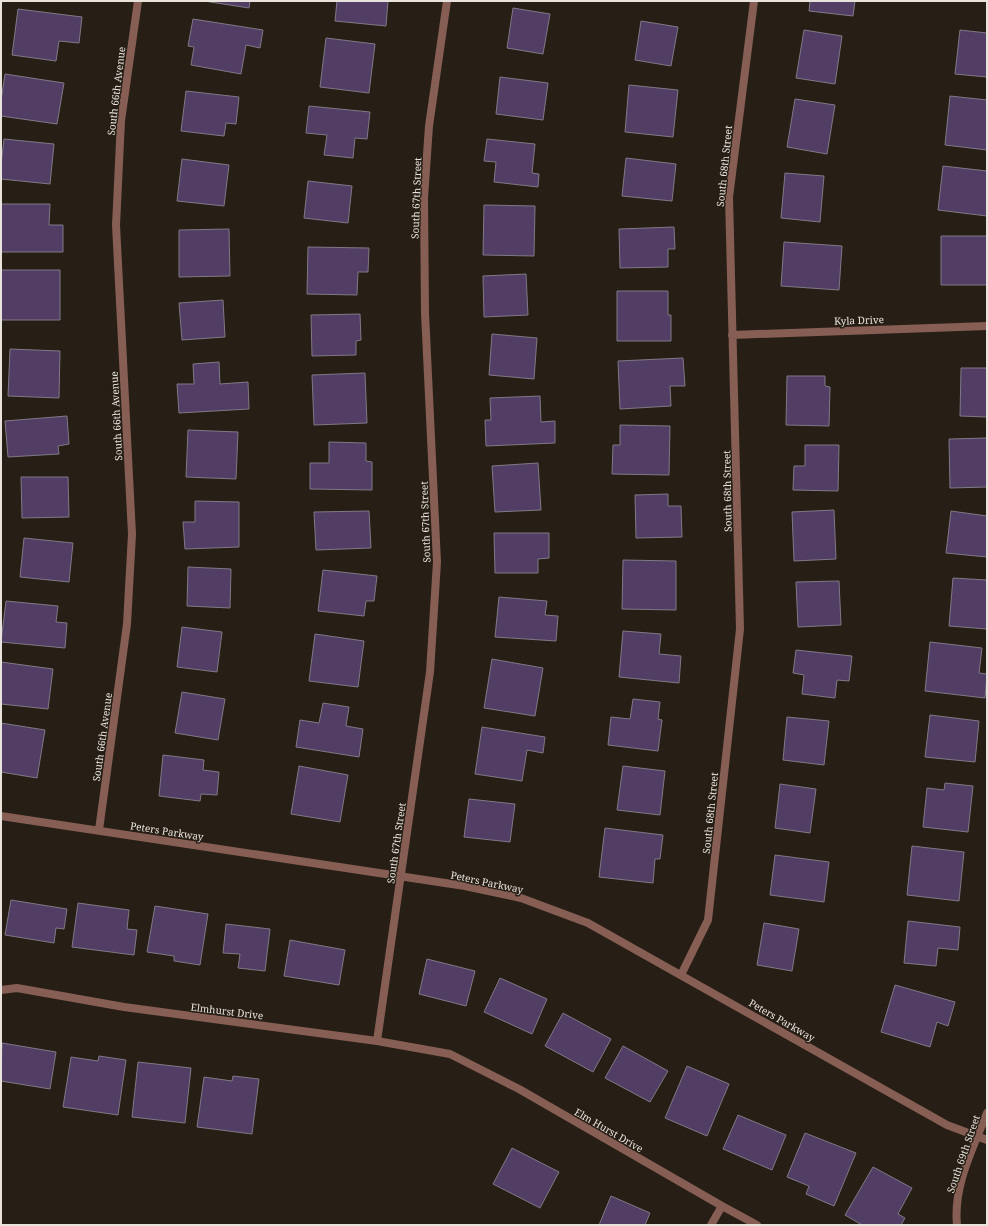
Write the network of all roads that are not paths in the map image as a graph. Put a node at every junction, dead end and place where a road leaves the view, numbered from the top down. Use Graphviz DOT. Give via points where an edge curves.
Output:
graph roads {
  1 [pos="138,1"];
  2 [pos="447,1"];
  3 [pos="754,1"];
  4 [pos="987,326"];
  5 [pos="732,335"];
  6 [pos="1,816"];
  7 [pos="100,830"];
  8 [pos="401,876"];
  9 [pos="681,975"];
  10 [pos="1,990"];
  11 [pos="377,1041"];
  12 [pos="450,1054"];
  13 [pos="987,1113"];
  14 [pos="977,1137"];
  15 [pos="987,1140"];
  16 [pos="722,1206"];
  17 [pos="711,1225"];
  18 [pos="757,1225"];
  19 [pos="957,1225"];
  1 -- 7 [label="street, South 66th Avenue" via="121,121 116,225 132,534 127,624"];
  2 -- 8 [label="street, South 67th Street" via="429,126 424,198 425,313 437,562 430,672"];
  3 -- 5 [label="street, South 68th Street" via="728,197"];
  4 -- 5 [label="street, Kyla Drive"];
  5 -- 9 [label="street, South 68th Street" via="740,629 708,920"];
  6 -- 7 [label="street, Peters Parkway"];
  7 -- 8 [label="street, Peters Parkway"];
  8 -- 9 [label="street, Peters Parkway" via="521,898 588,923"];
  8 -- 11 [label="street, South 67th Street"];
  9 -- 14 [label="street, Peters Parkway" via="947,1125"];
  10 -- 11 [label="street, Elmhurst Drive" via="18,988 124,1007"];
  11 -- 12 [label="street, Elmhurst Drive"];
  12 -- 16 [label="street, Elm Hurst Drive" via="519,1089"];
  13 -- 14 [label="street, South 69th Street"];
  14 -- 15 [label="street, Peters Parkway"];
  14 -- 19 [label="street, South 69th Street" via="957,1198"];
  16 -- 17 [label="street"];
  16 -- 18 [label="street, Elm Hurst Drive"];
}
